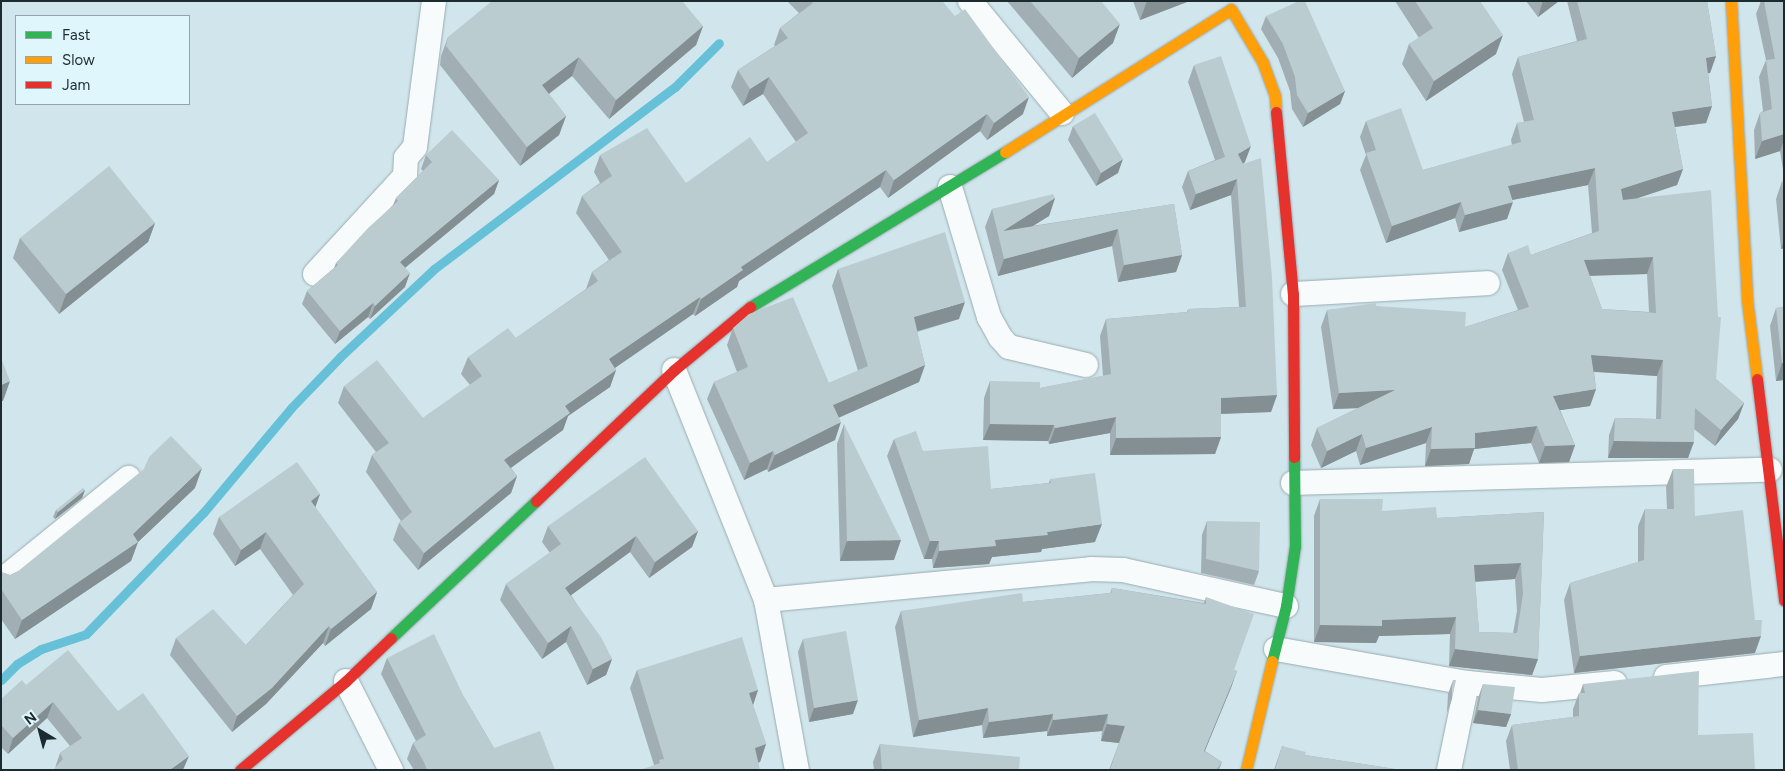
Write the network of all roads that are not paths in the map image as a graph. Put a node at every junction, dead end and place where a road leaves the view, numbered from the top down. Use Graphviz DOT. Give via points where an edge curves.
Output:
graph roads {
  1 [pos="434,1"];
  2 [pos="970,1"];
  3 [pos="1731,1"];
  4 [pos="1238,5"];
  5 [pos="1062,113"];
  6 [pos="950,187"];
  7 [pos="316,274"];
  8 [pos="1488,283"];
  9 [pos="1293,294"];
  10 [pos="1086,365"];
  11 [pos="674,370"];
  12 [pos="1770,470"];
  13 [pos="128,478"];
  14 [pos="1293,483"];
  15 [pos="1,581"];
  16 [pos="766,600"];
  17 [pos="1784,600"];
  18 [pos="1286,606"];
  19 [pos="1276,650"];
  20 [pos="1784,664"];
  21 [pos="346,681"];
  22 [pos="1467,683"];
  23 [pos="240,770"];
  24 [pos="391,770"];
  25 [pos="797,770"];
  26 [pos="1246,770"];
  27 [pos="1448,770"];
  1 -- 7 [label="street" via="415,148 406,158 405,176"];
  2 -- 5 [label="street"];
  3 -- 12 [label="street" via="1747,300"];
  4 -- 5 [label="street"];
  4 -- 9 [label="street" via="1275,96"];
  5 -- 6 [label="street"];
  6 -- 10 [label="street" via="989,317 1000,337 1009,347"];
  6 -- 11 [label="street" via="739,314"];
  8 -- 9 [label="street"];
  9 -- 14 [label="street"];
  11 -- 16 [label="street"];
  11 -- 21 [label="street"];
  12 -- 14 [label="street"];
  12 -- 17 [label="street"];
  13 -- 15 [label="street"];
  14 -- 18 [label="street" via="1295,546"];
  16 -- 18 [label="street" via="1091,569 1123,570"];
  16 -- 25 [label="street"];
  18 -- 19 [label="street"];
  19 -- 22 [label="street"];
  19 -- 26 [label="street"];
  20 -- 22 [label="street" via="1542,690"];
  21 -- 23 [label="street"];
  21 -- 24 [label="street"];
  22 -- 27 [label="street"];
}
